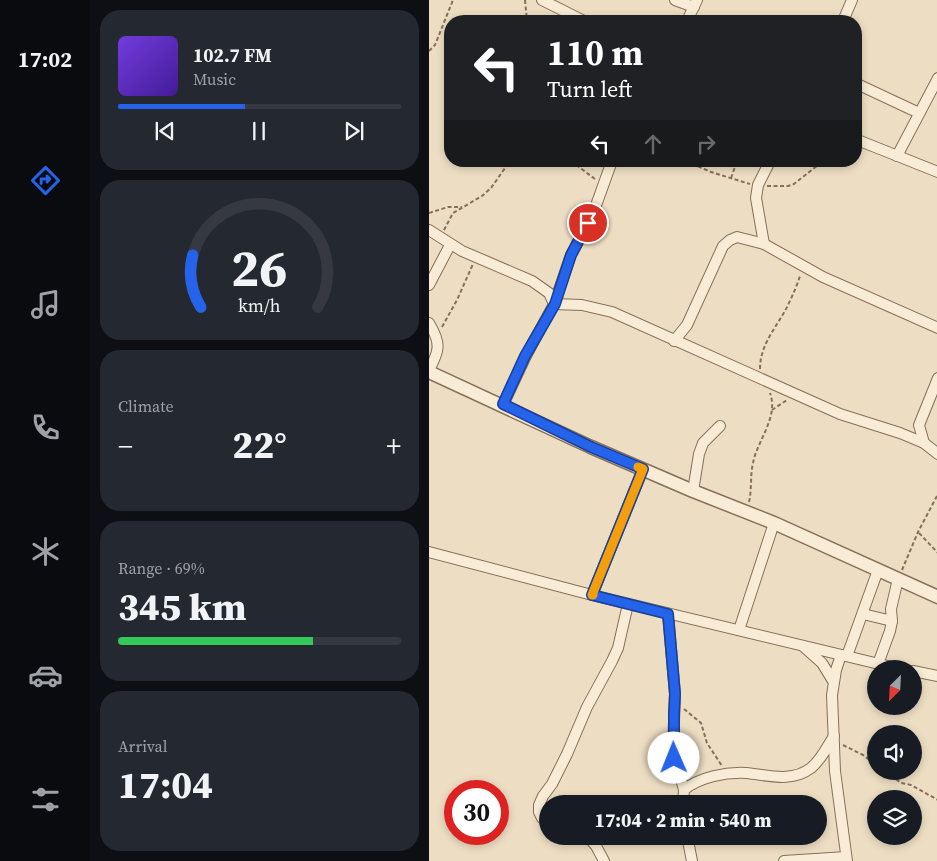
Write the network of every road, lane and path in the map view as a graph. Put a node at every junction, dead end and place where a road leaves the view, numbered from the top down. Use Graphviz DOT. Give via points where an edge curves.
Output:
graph roads {
  1 [pos="453,0"];
  2 [pos="525,0"];
  3 [pos="541,0"];
  4 [pos="675,0"];
  5 [pos="852,0"];
  6 [pos="696,4"];
  7 [pos="447,15"];
  8 [pos="526,15"];
  9 [pos="571,15"];
  10 [pos="846,15"];
  11 [pos="444,22"];
  12 [pos="429,51"];
  13 [pos="937,78"];
  14 [pos="862,86"];
  15 [pos="919,113"];
  16 [pos="862,142"];
  17 [pos="897,156"];
  18 [pos="506,167"];
  19 [pos="579,167"];
  20 [pos="610,167"];
  21 [pos="701,167"];
  22 [pos="735,167"];
  23 [pos="767,167"];
  24 [pos="815,167"];
  25 [pos="937,172"];
  26 [pos="731,179"];
  27 [pos="603,185"];
  28 [pos="758,185"];
  29 [pos="462,207"];
  30 [pos="429,213"];
  31 [pos="429,230"];
  32 [pos="441,239"];
  33 [pos="764,244"];
  34 [pos="450,245"];
  35 [pos="475,258"];
  36 [pos="804,266"];
  37 [pos="429,286"];
  38 [pos="555,304"];
  39 [pos="429,323"];
  40 [pos="937,328"];
  41 [pos="437,337"];
  42 [pos="674,341"];
  43 [pos="429,371"];
  44 [pos="762,378"];
  45 [pos="937,378"];
  46 [pos="794,393"];
  47 [pos="503,404"];
  48 [pos="772,410"];
  49 [pos="919,425"];
  50 [pos="720,426"];
  51 [pos="900,433"];
  52 [pos="924,443"];
  53 [pos="937,454"];
  54 [pos="643,469"];
  55 [pos="693,491"];
  56 [pos="937,494"];
  57 [pos="747,512"];
  58 [pos="774,523"];
  59 [pos="918,532"];
  60 [pos="429,552"];
  61 [pos="937,554"];
  62 [pos="878,570"];
  63 [pos="898,579"];
  64 [pos="592,595"];
  65 [pos="937,596"];
  66 [pos="628,604"];
  67 [pos="668,614"];
  68 [pos="863,614"];
  69 [pos="892,621"];
  70 [pos="739,630"];
  71 [pos="804,646"];
  72 [pos="844,655"];
  73 [pos="879,660"];
  74 [pos="867,661"];
  75 [pos="922,674"];
  76 [pos="937,676"];
  77 [pos="833,682"];
  78 [pos="675,694"];
  79 [pos="834,739"];
  80 [pos="867,758"];
  81 [pos="726,774"];
  82 [pos="897,780"];
  83 [pos="684,790"];
  84 [pos="544,795"];
  85 [pos="684,795"];
  86 [pos="937,800"];
  87 [pos="595,845"];
  88 [pos="688,845"];
  89 [pos="847,859"];
  90 [pos="604,861"];
  91 [pos="691,861"];
  92 [pos="784,861"];
  1 -- 7 [label="path"];
  2 -- 8 [label="path"];
  3 -- 9 [label="street"];
  4 -- 6 [label="street"];
  5 -- 10 [label="street"];
  11 -- 12 [label="path" via="435,45"];
  13 -- 15 [label="street"];
  14 -- 15 [label="street"];
  15 -- 17 [label="street"];
  16 -- 17 [label="street"];
  17 -- 25 [label="street"];
  18 -- 29 [label="path" via="491,188"];
  19 -- 27 [label="path"];
  20 -- 27 [label="street"];
  21 -- 26 [label="path"];
  22 -- 26 [label="path"];
  23 -- 28 [label="street"];
  24 -- 28 [label="path" via="788,186"];
  26 -- 28 [label="path"];
  27 -- 38 [label="street" via="594,211 571,255"];
  28 -- 33 [label="street" via="756,198"];
  29 -- 30 [label="path" via="448,207"];
  29 -- 32 [label="path" via="453,213"];
  31 -- 32 [label="street"];
  32 -- 34 [label="street"];
  33 -- 36 [label="street"];
  33 -- 42 [label="street" via="737,238 723,246 687,325"];
  34 -- 35 [label="street"];
  34 -- 37 [label="street"];
  35 -- 38 [label="street" via="532,281 549,293"];
  35 -- 41 [label="path"];
  36 -- 40 [label="street"];
  36 -- 44 [label="path" via="788,305 763,350"];
  38 -- 42 [label="street" via="612,312"];
  38 -- 47 [label="street"];
  39 -- 41 [label="street"];
  41 -- 43 [label="street" via="438,353"];
  42 -- 44 [label="street"];
  43 -- 47 [label="street"];
  44 -- 46 [label="street"];
  44 -- 48 [label="path" via="773,401"];
  45 -- 49 [label="street"];
  46 -- 48 [label="path"];
  46 -- 51 [label="street" via="855,420"];
  47 -- 54 [label="street"];
  48 -- 57 [label="path" via="756,451"];
  49 -- 51 [label="street"];
  49 -- 52 [label="street"];
  50 -- 55 [label="street" via="703,444"];
  51 -- 52 [label="street"];
  52 -- 53 [label="street"];
  54 -- 55 [label="street"];
  54 -- 64 [label="street"];
  55 -- 57 [label="street"];
  56 -- 59 [label="path"];
  57 -- 58 [label="street"];
  58 -- 62 [label="street"];
  58 -- 70 [label="street"];
  59 -- 61 [label="path"];
  59 -- 63 [label="path"];
  60 -- 64 [label="street"];
  62 -- 63 [label="street"];
  62 -- 68 [label="street"];
  63 -- 65 [label="street"];
  63 -- 69 [label="street" via="891,609"];
  64 -- 66 [label="street"];
  66 -- 67 [label="street"];
  66 -- 84 [label="street" via="612,662"];
  67 -- 70 [label="street"];
  67 -- 78 [label="street"];
  68 -- 69 [label="street"];
  68 -- 72 [label="street"];
  69 -- 73 [label="street"];
  70 -- 71 [label="street"];
  71 -- 72 [label="street"];
  71 -- 77 [label="street" via="821,663"];
  72 -- 74 [label="street"];
  72 -- 77 [label="street"];
  75 -- 76 [label="street"];
  77 -- 79 [label="street"];
  78 -- 81 [label="path" via="683,708 701,723 707,743"];
  78 -- 83 [label="street" via="673,750"];
  79 -- 80 [label="path"];
  79 -- 81 [label="street" via="817,763 804,772 771,778 746,773"];
  79 -- 89 [label="street" via="838,804"];
  81 -- 83 [label="street" via="713,776"];
  82 -- 86 [label="path"];
  83 -- 85 [label="street"];
  87 -- 90 [label="street"];
  88 -- 91 [label="street"];
  89 -- 92 [label="street"];
}
